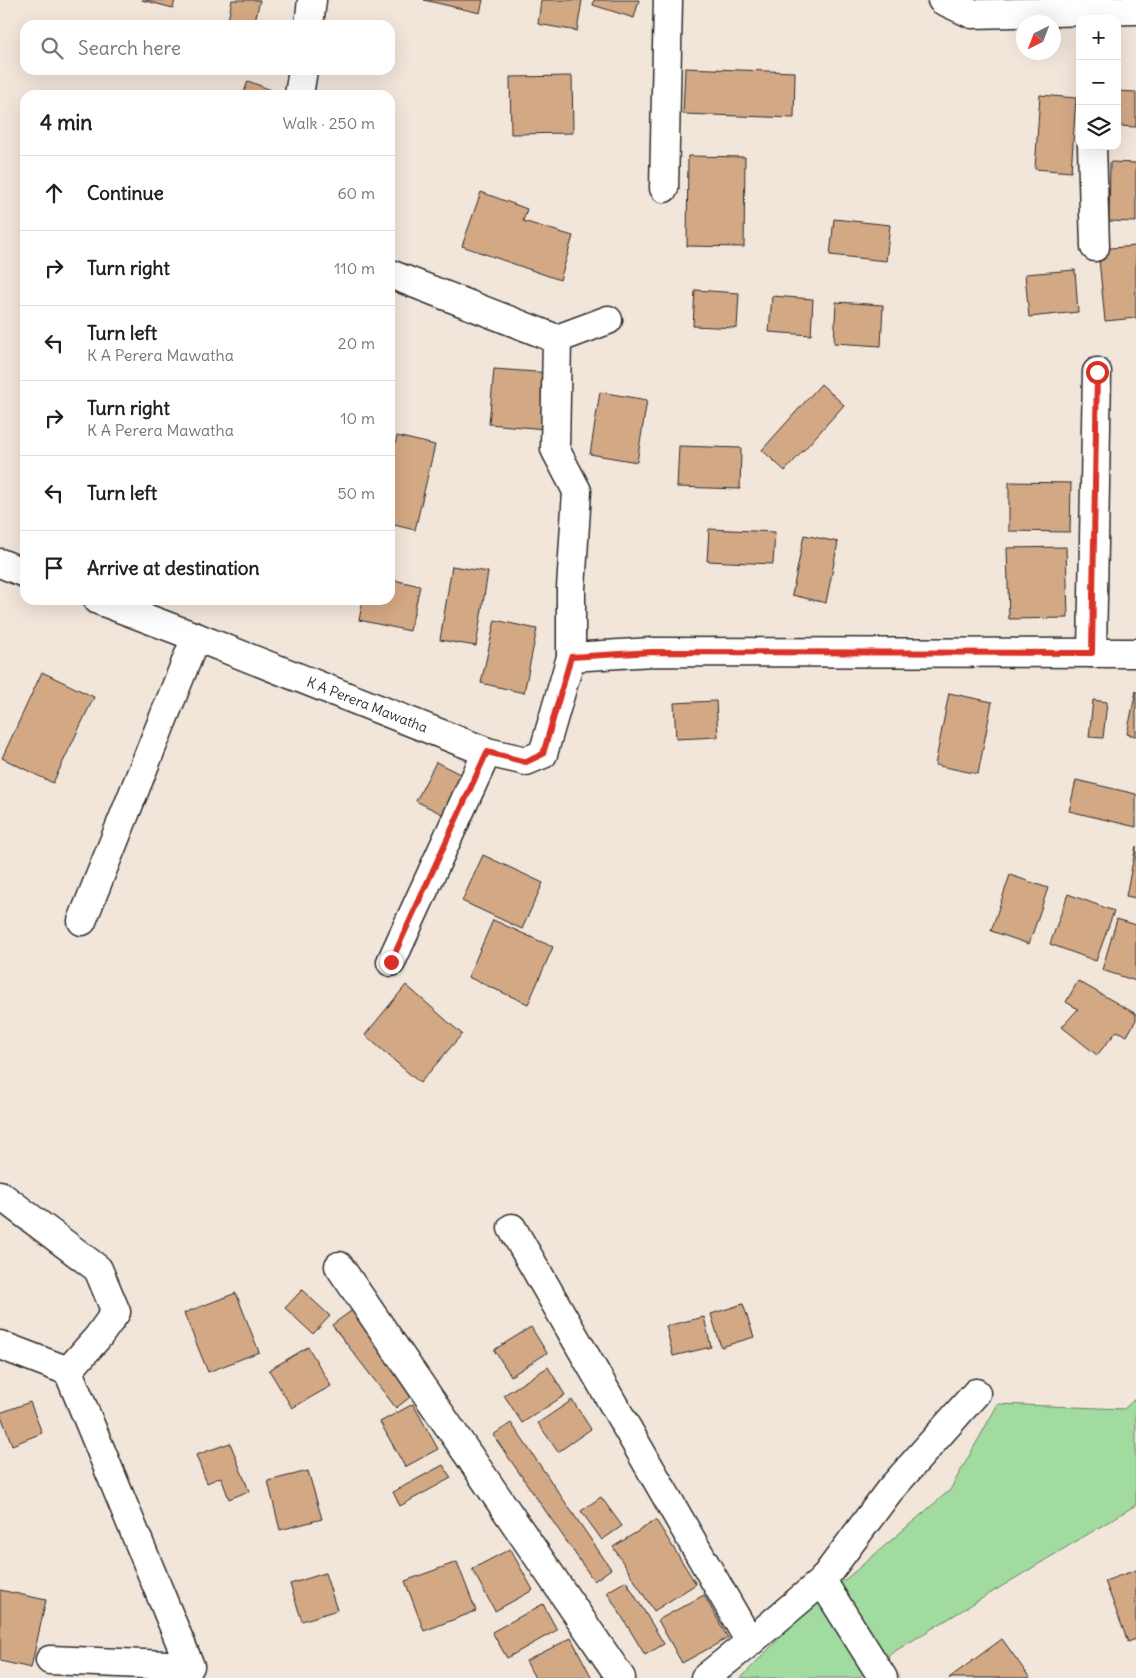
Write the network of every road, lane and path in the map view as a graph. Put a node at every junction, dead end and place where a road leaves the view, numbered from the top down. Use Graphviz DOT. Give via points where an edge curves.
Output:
graph roads {
  1 [pos="312,0"];
  2 [pos="668,0"];
  3 [pos="942,0"];
  4 [pos="1136,10"];
  5 [pos="1097,15"];
  6 [pos="1076,16"];
  7 [pos="310,20"];
  8 [pos="302,75"];
  9 [pos="300,90"];
  10 [pos="1092,150"];
  11 [pos="664,188"];
  12 [pos="1095,247"];
  13 [pos="395,276"];
  14 [pos="608,320"];
  15 [pos="557,339"];
  16 [pos="1097,372"];
  17 [pos="0,563"];
  18 [pos="20,571"];
  19 [pos="111,605"];
  20 [pos="196,637"];
  21 [pos="1092,653"];
  22 [pos="1136,653"];
  23 [pos="571,657"];
  24 [pos="487,752"];
  25 [pos="82,921"];
  26 [pos="391,962"];
  27 [pos="0,1195"];
  28 [pos="512,1228"];
  29 [pos="339,1266"];
  30 [pos="0,1345"];
  31 [pos="68,1371"];
  32 [pos="976,1393"];
  33 [pos="822,1581"];
  34 [pos="750,1642"];
  35 [pos="50,1660"];
  36 [pos="621,1678"];
  37 [pos="705,1678"];
  38 [pos="883,1678"];
  1 -- 7 [label="street"];
  2 -- 11 [label="street"];
  3 -- 6 [label="street" via="972,14"];
  4 -- 5 [label="street"];
  8 -- 9 [label="street"];
  10 -- 12 [label="street"];
  13 -- 15 [label="street"];
  14 -- 15 [label="street"];
  15 -- 23 [label="street, K A Perera Mawatha" via="555,449 578,491 571,589"];
  16 -- 21 [label="street"];
  17 -- 18 [label="street"];
  19 -- 20 [label="street, K A Perera Mawatha"];
  20 -- 24 [label="street, K A Perera Mawatha"];
  20 -- 25 [label="street"];
  21 -- 22 [label="street"];
  21 -- 23 [label="street" via="652,652"];
  23 -- 24 [label="street, K A Perera Mawatha" via="543,754 526,762"];
  24 -- 26 [label="street"];
  27 -- 31 [label="street" via="98,1269 116,1312"];
  28 -- 34 [label="street"];
  29 -- 36 [label="street"];
  30 -- 31 [label="street"];
  31 -- 35 [label="street" via="190,1666"];
  32 -- 33 [label="street" via="889,1492"];
  33 -- 34 [label="street"];
  33 -- 38 [label="street"];
  34 -- 37 [label="street"];
}
